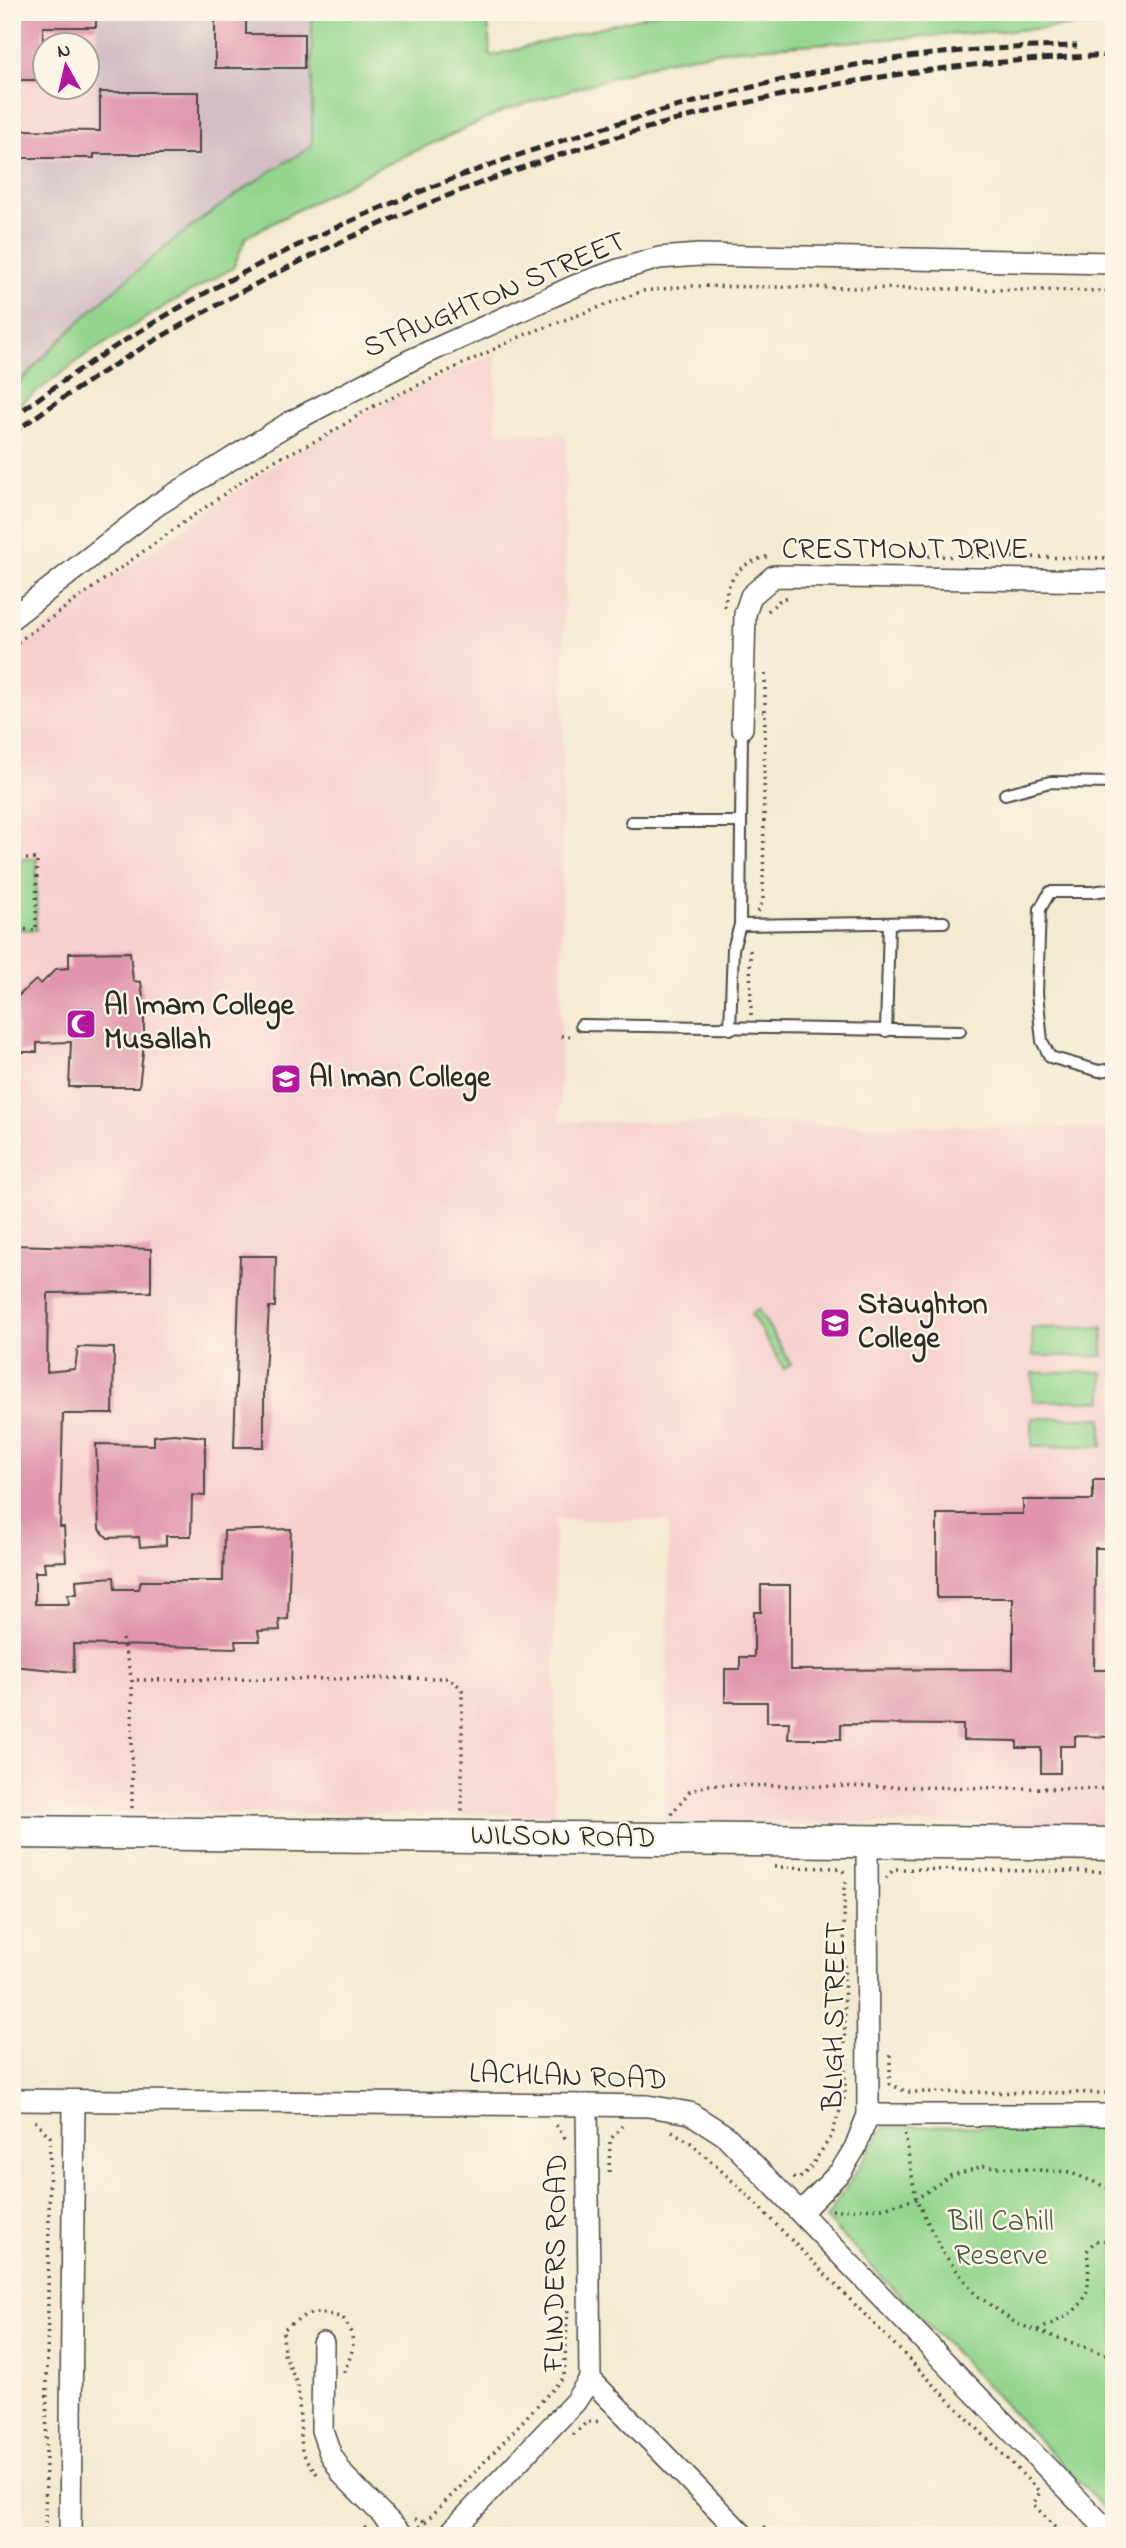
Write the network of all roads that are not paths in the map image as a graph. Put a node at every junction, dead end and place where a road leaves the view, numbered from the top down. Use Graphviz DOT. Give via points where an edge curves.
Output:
graph roads {
  1 [pos="1114,262"];
  2 [pos="1114,581"];
  3 [pos="12,618"];
  4 [pos="742,728"];
  5 [pos="1114,783"];
  6 [pos="1005,794"];
  7 [pos="631,822"];
  8 [pos="741,822"];
  9 [pos="1114,889"];
  10 [pos="944,922"];
  11 [pos="889,923"];
  12 [pos="740,925"];
  13 [pos="581,1025"];
  14 [pos="730,1029"];
  15 [pos="886,1031"];
  16 [pos="960,1031"];
  17 [pos="1114,1069"];
  18 [pos="12,1832"];
  19 [pos="867,1841"];
  20 [pos="1114,1844"];
  21 [pos="12,2100"];
  22 [pos="74,2101"];
  23 [pos="587,2105"];
  24 [pos="868,2115"];
  25 [pos="1114,2115"];
  26 [pos="801,2213"];
  27 [pos="323,2343"];
  28 [pos="590,2379"];
  29 [pos="753,2531"];
  30 [pos="411,2532"];
  31 [pos="70,2536"];
  32 [pos="447,2536"];
  33 [pos="1113,2536"];
  1 -- 3 [label="street, STAUGHTON STREET" via="699,255 659,258 618,270 411,360 291,422 157,505"];
  2 -- 4 [label="street, CRESTMONT DRIVE" via="774,576 751,596 745,614"];
  4 -- 8 [label="lane"];
  5 -- 6 [label="lane" via="1050,782"];
  7 -- 8 [label="lane"];
  8 -- 12 [label="lane"];
  9 -- 17 [label="lane" via="1049,892 1040,909 1037,993 1042,1041 1050,1057 1099,1071"];
  10 -- 11 [label="lane"];
  11 -- 12 [label="lane"];
  11 -- 15 [label="lane"];
  12 -- 14 [label="lane" via="733,949"];
  13 -- 14 [label="lane"];
  14 -- 15 [label="lane"];
  15 -- 16 [label="lane"];
  18 -- 19 [label="street, WILSON ROAD"];
  19 -- 20 [label="street, WILSON ROAD"];
  19 -- 24 [label="street, BLIGH STREET"];
  21 -- 22 [label="street, LACHLAN ROAD"];
  22 -- 23 [label="street, LACHLAN ROAD"];
  22 -- 31 [label="street"];
  23 -- 26 [label="street, LACHLAN ROAD" via="648,2106 690,2113 726,2136"];
  23 -- 28 [label="street, FLINDERS ROAD"];
  24 -- 25 [label="street"];
  24 -- 26 [label="street, BLIGH STREET" via="841,2171"];
  26 -- 33 [label="street, LACHLAN ROAD"];
  27 -- 30 [label="street" via="322,2430 330,2452 343,2475"];
  28 -- 29 [label="street"];
  28 -- 32 [label="street, FLINDERS ROAD" via="575,2402"];
}
